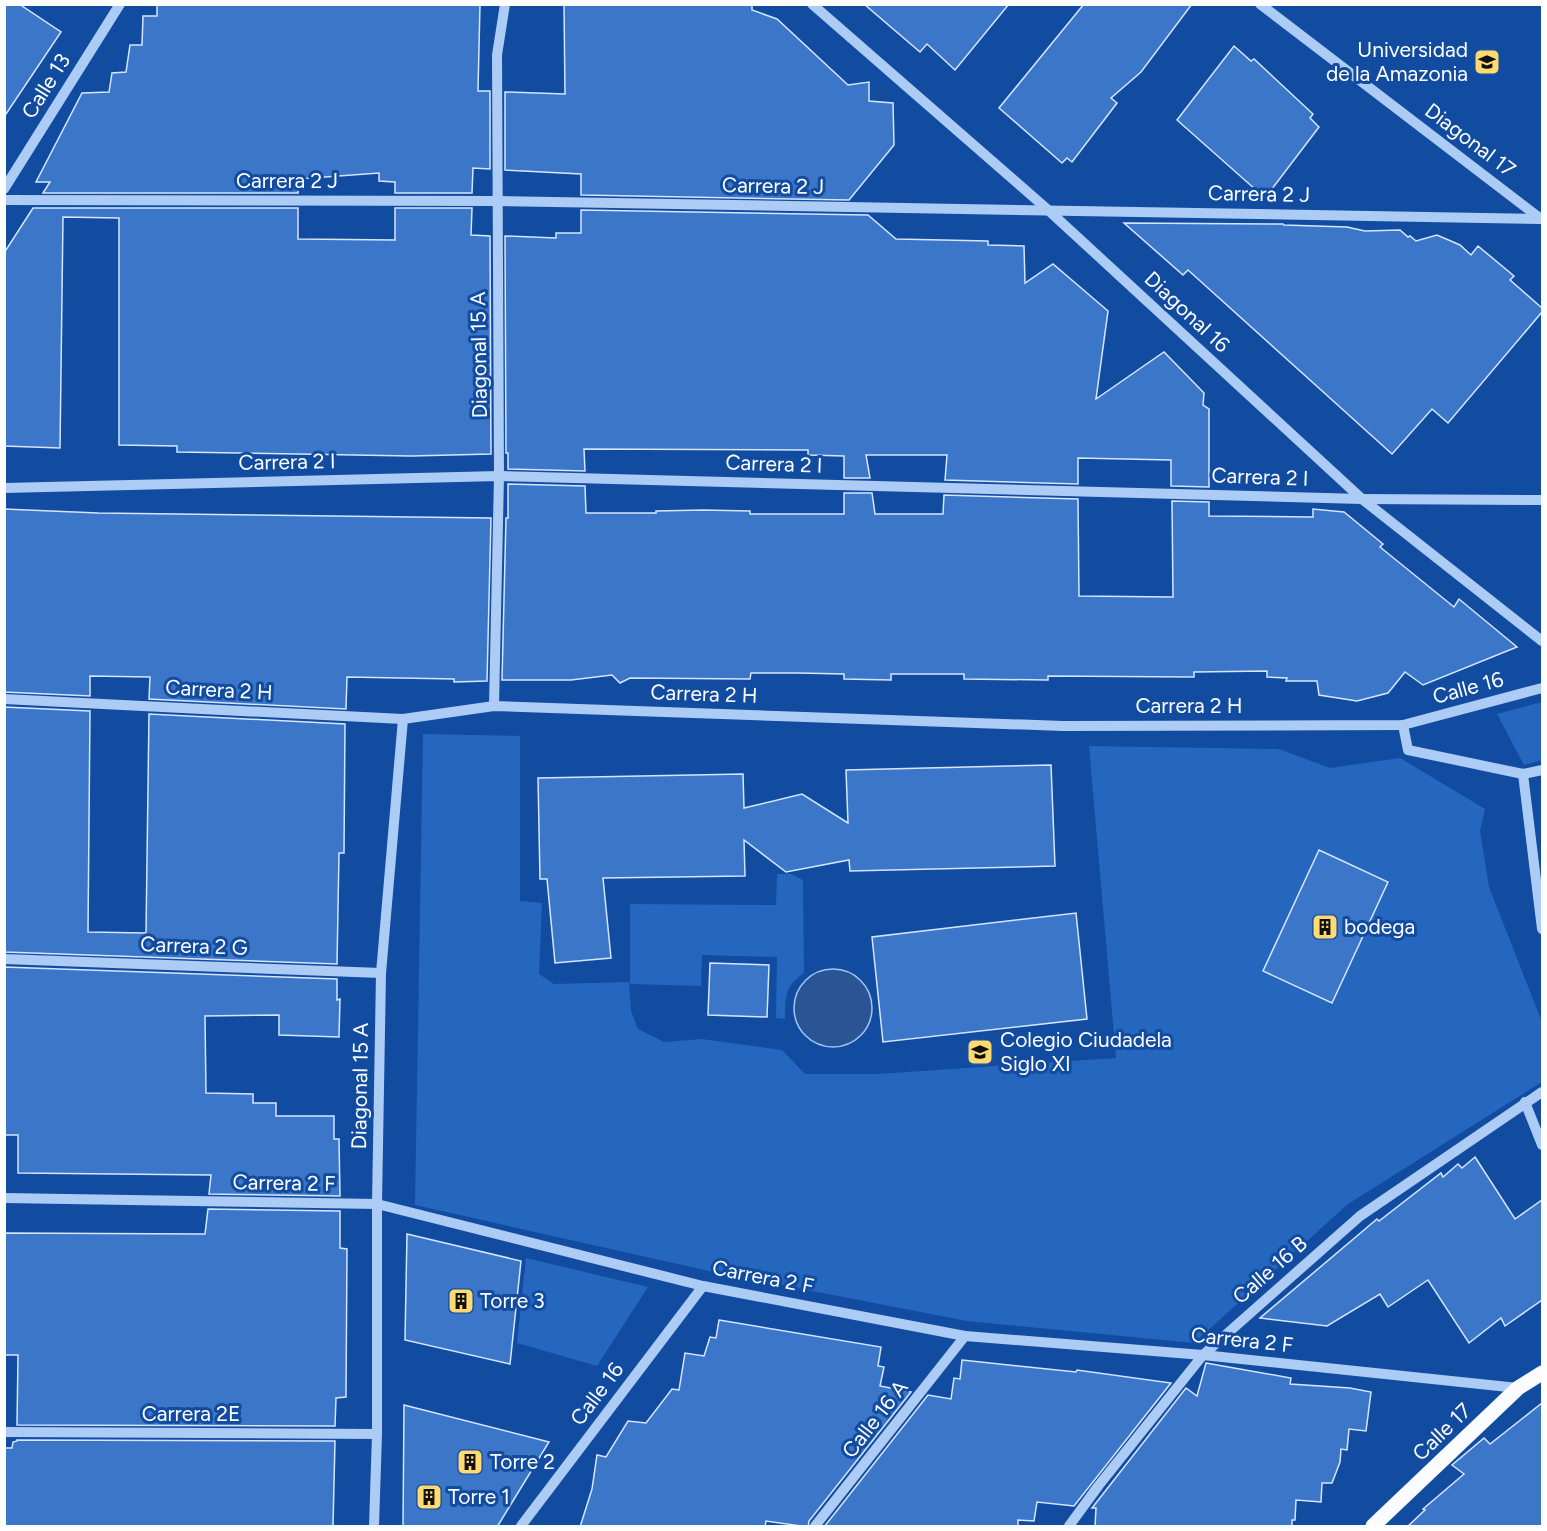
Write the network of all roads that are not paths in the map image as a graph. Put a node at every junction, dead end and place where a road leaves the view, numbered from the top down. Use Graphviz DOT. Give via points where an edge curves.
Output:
graph roads {
  1 [pos="120,4"];
  2 [pos="505,4"];
  3 [pos="812,4"];
  4 [pos="1260,4"];
  5 [pos="4,189"];
  6 [pos="4,200"];
  7 [pos="497,201"];
  8 [pos="1047,209"];
  9 [pos="1542,219"];
  10 [pos="500,476"];
  11 [pos="4,488"];
  12 [pos="1362,499"];
  13 [pos="1542,500"];
  14 [pos="1542,640"];
  15 [pos="1542,688"];
  16 [pos="4,699"];
  17 [pos="494,706"];
  18 [pos="403,718"];
  19 [pos="1403,725"];
  20 [pos="1542,770"];
  21 [pos="1523,774"];
  22 [pos="1542,929"];
  23 [pos="4,958"];
  24 [pos="381,973"];
  25 [pos="1542,1092"];
  26 [pos="1526,1102"];
  27 [pos="1542,1144"];
  28 [pos="4,1198"];
  29 [pos="377,1204"];
  30 [pos="704,1286"];
  31 [pos="965,1336"];
  32 [pos="1203,1355"];
  33 [pos="1542,1373"];
  34 [pos="1518,1388"];
  35 [pos="4,1432"];
  36 [pos="377,1434"];
  37 [pos="374,1527"];
  38 [pos="521,1527"];
  39 [pos="815,1527"];
  40 [pos="1069,1527"];
  41 [pos="1373,1527"];
  1 -- 5 [label="street, Calle 13"];
  2 -- 7 [label="street, Diagonal 15 A" via="497,55"];
  3 -- 8 [label="street, Diagonal 16"];
  4 -- 9 [label="street, Diagonal 17"];
  6 -- 7 [label="street, Carrera 2 J"];
  7 -- 8 [label="street, Carrera 2 J"];
  7 -- 10 [label="street, Diagonal 15 A"];
  8 -- 9 [label="street, Carrera 2 J"];
  8 -- 12 [label="street, Diagonal 16"];
  10 -- 11 [label="street, Carrera 2 I"];
  10 -- 12 [label="street, Carrera 2 I"];
  10 -- 17 [label="street, Diagonal 15 A"];
  12 -- 13 [label="street, Carrera 2 I"];
  12 -- 14 [label="street, Diagonal 16"];
  15 -- 19 [label="street, Calle 16"];
  16 -- 18 [label="street, Carrera 2 H"];
  17 -- 18 [label="street, Carrera 2 H"];
  17 -- 19 [label="street, Carrera 2 H" via="1063,726"];
  18 -- 24 [label="street, Diagonal 15 A"];
  19 -- 21 [label="street" via="1408,750"];
  20 -- 21 [label="street"];
  21 -- 22 [label="street"];
  23 -- 24 [label="street, Carrera 2 G"];
  24 -- 29 [label="street, Diagonal 15 A"];
  25 -- 26 [label="street, Calle 16 B"];
  26 -- 27 [label="street"];
  26 -- 32 [label="street, Calle 16 B" via="1360,1216"];
  28 -- 29 [label="street, Carrera 2 F"];
  29 -- 30 [label="street, Carrera 2 F"];
  29 -- 36 [label="street, Diagonal 15 A"];
  30 -- 31 [label="street, Carrera 2 F"];
  30 -- 38 [label="street, Calle 16"];
  31 -- 32 [label="street, Carrera 2 F"];
  31 -- 39 [label="street, Calle 16 A"];
  32 -- 34 [label="street, Carrera 2 F"];
  32 -- 40 [label="street, Calle 16 B"];
  33 -- 34 [label="main road, Calle 17"];
  34 -- 41 [label="main road, Calle 17"];
  35 -- 36 [label="street, Carrera 2E"];
  36 -- 37 [label="street, Diagonal 15 A"];
}
